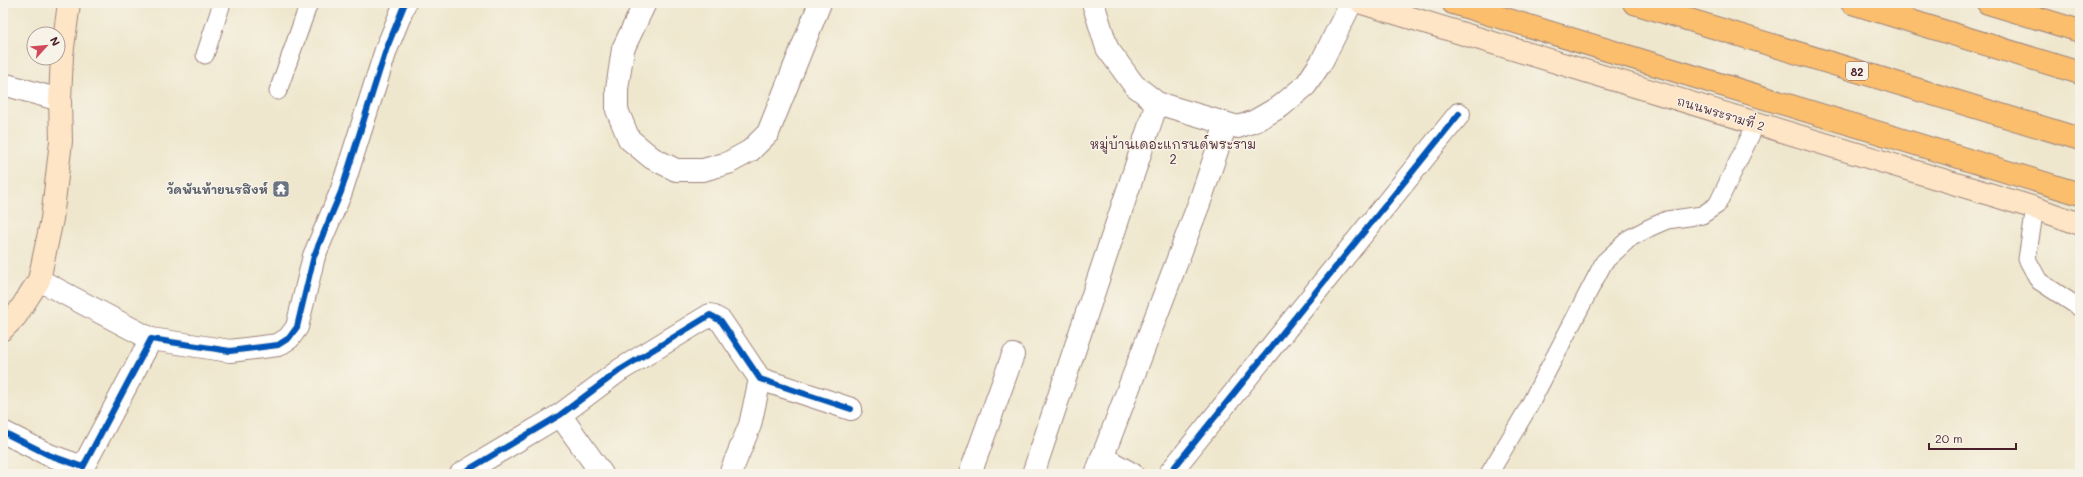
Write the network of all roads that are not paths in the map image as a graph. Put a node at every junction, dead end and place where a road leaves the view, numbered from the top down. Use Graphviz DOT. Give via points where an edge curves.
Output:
graph roads {
  1 [pos="69,3"];
  2 [pos="222,3"];
  3 [pos="309,3"];
  4 [pos="405,3"];
  5 [pos="645,3"];
  6 [pos="820,3"];
  7 [pos="1094,3"];
  8 [pos="1351,3"];
  9 [pos="1362,3"];
  10 [pos="1452,3"];
  11 [pos="1634,3"];
  12 [pos="1675,3"];
  13 [pos="1852,3"];
  14 [pos="1988,3"];
  15 [pos="2080,31"];
  16 [pos="205,55"];
  17 [pos="2080,73"];
  18 [pos="3,84"];
  19 [pos="278,91"];
  20 [pos="60,100"];
  21 [pos="1157,103"];
  22 [pos="1459,114"];
  23 [pos="1226,124"];
  24 [pos="1756,124"];
  25 [pos="2080,127"];
  26 [pos="2080,139"];
  27 [pos="2080,194"];
  28 [pos="2035,208"];
  29 [pos="2080,224"];
  30 [pos="39,280"];
  31 [pos="2080,308"];
  32 [pos="3,329"];
  33 [pos="151,339"];
  34 [pos="1013,356"];
  35 [pos="760,379"];
  36 [pos="851,409"];
  37 [pos="560,415"];
  38 [pos="3,432"];
  39 [pos="1099,465"];
  40 [pos="83,471"];
  41 [pos="461,474"];
  42 [pos="602,474"];
  43 [pos="730,474"];
  44 [pos="970,474"];
  45 [pos="1033,474"];
  46 [pos="1132,474"];
  47 [pos="1169,474"];
  48 [pos="1489,474"];
  1 -- 20 [label="main road" via="62,55"];
  2 -- 16 [label="lane"];
  3 -- 19 [label="lane"];
  4 -- 33 [label="street" via="386,50 341,192 314,256 297,327 289,338 278,345 230,351"];
  5 -- 6 [label="street" via="623,49 617,89 617,110 629,139 652,158 676,170 703,170 728,163 750,151 768,133"];
  7 -- 21 [label="street" via="1107,48 1134,86"];
  8 -- 23 [label="street" via="1322,61 1306,85 1281,106 1255,122 1238,127"];
  9 -- 24 [label="main road, ถนนพระรามที่ 2"];
  10 -- 27 [label="highway"];
  11 -- 26 [label="highway, 82"];
  12 -- 25 [label="highway"];
  13 -- 17 [label="highway"];
  14 -- 15 [label="highway"];
  18 -- 20 [label="street"];
  20 -- 30 [label="main road" via="62,141 52,219"];
  21 -- 23 [label="street"];
  21 -- 45 [label="street"];
  22 -- 47 [label="street"];
  23 -- 39 [label="street" via="1200,201"];
  24 -- 28 [label="main road, ถนนพระรามที่ 2"];
  24 -- 48 [label="lane" via="1717,205 1702,215 1667,220 1650,227 1630,238 1604,262 1528,408"];
  28 -- 29 [label="main road, ถนนพระรามที่ 2"];
  28 -- 31 [label="lane" via="2027,259 2039,281"];
  30 -- 32 [label="main road" via="16,316"];
  30 -- 33 [label="street"];
  33 -- 40 [label="street"];
  34 -- 44 [label="street"];
  35 -- 36 [label="street"];
  35 -- 37 [label="street" via="721,321 710,315 620,370"];
  35 -- 43 [label="street" via="750,425"];
  37 -- 41 [label="street"];
  37 -- 42 [label="street"];
  38 -- 40 [label="street"];
  39 -- 46 [label="street"];
}
